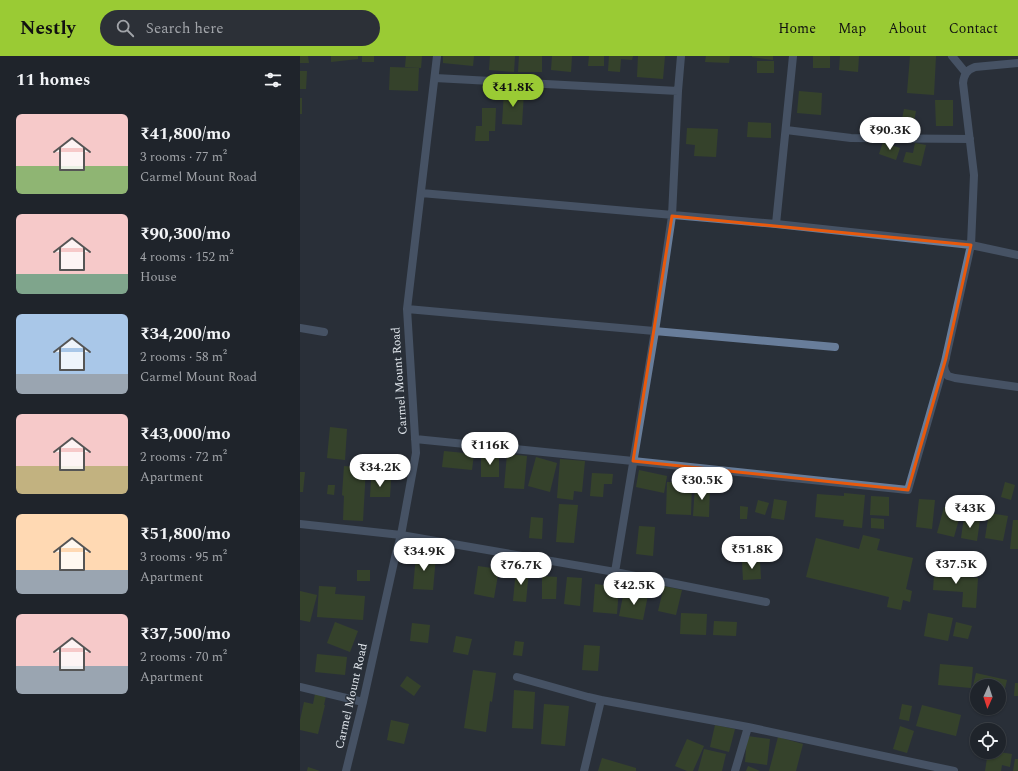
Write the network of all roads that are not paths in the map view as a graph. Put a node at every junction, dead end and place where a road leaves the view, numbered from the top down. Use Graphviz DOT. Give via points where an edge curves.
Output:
graph roads {
  1 [pos="437,56"];
  2 [pos="681,56"];
  3 [pos="793,56"];
  4 [pos="952,56"];
  5 [pos="1018,63"];
  6 [pos="966,73"];
  7 [pos="434,78"];
  8 [pos="678,91"];
  9 [pos="786,130"];
  10 [pos="970,139"];
  11 [pos="421,193"];
  12 [pos="672,216"];
  13 [pos="776,224"];
  14 [pos="971,245"];
  15 [pos="1018,255"];
  16 [pos="407,309"];
  17 [pos="300,328"];
  18 [pos="655,331"];
  19 [pos="324,332"];
  20 [pos="835,347"];
  21 [pos="946,358"];
  22 [pos="1018,387"];
  23 [pos="415,439"];
  24 [pos="633,460"];
  25 [pos="300,524"];
  26 [pos="401,535"];
  27 [pos="615,572"];
  28 [pos="766,602"];
  29 [pos="517,677"];
  30 [pos="300,687"];
  31 [pos="601,700"];
  32 [pos="363,702"];
  33 [pos="748,727"];
  34 [pos="346,771"];
  35 [pos="584,771"];
  36 [pos="736,771"];
  37 [pos="954,771"];
  1 -- 7 [label="street, Carmel Mount Road"];
  2 -- 8 [label="street"];
  3 -- 9 [label="street"];
  4 -- 6 [label="street"];
  5 -- 6 [label="street" via="975,67"];
  6 -- 10 [label="street" via="963,82"];
  7 -- 8 [label="street"];
  7 -- 11 [label="street, Carmel Mount Road"];
  8 -- 12 [label="street"];
  9 -- 10 [label="street" via="851,138"];
  9 -- 13 [label="street"];
  10 -- 14 [label="street" via="974,175"];
  11 -- 12 [label="street"];
  11 -- 16 [label="street, Carmel Mount Road"];
  12 -- 13 [label="street"];
  12 -- 18 [label="street"];
  13 -- 14 [label="street"];
  14 -- 15 [label="street"];
  14 -- 21 [label="street"];
  16 -- 18 [label="street"];
  16 -- 23 [label="street, Carmel Mount Road"];
  17 -- 19 [label="street"];
  18 -- 20 [label="street"];
  18 -- 24 [label="street"];
  21 -- 22 [label="street" via="944,366 948,376"];
  21 -- 24 [label="street" via="908,490"];
  23 -- 24 [label="street"];
  23 -- 26 [label="street, Carmel Mount Road" via="416,453"];
  24 -- 27 [label="street"];
  25 -- 26 [label="street"];
  26 -- 27 [label="street"];
  26 -- 32 [label="street, Carmel Mount Road"];
  27 -- 28 [label="street"];
  29 -- 31 [label="street"];
  30 -- 32 [label="street"];
  31 -- 33 [label="street"];
  31 -- 35 [label="street"];
  32 -- 34 [label="street, Carmel Mount Road"];
  33 -- 36 [label="street"];
  33 -- 37 [label="street"];
}
